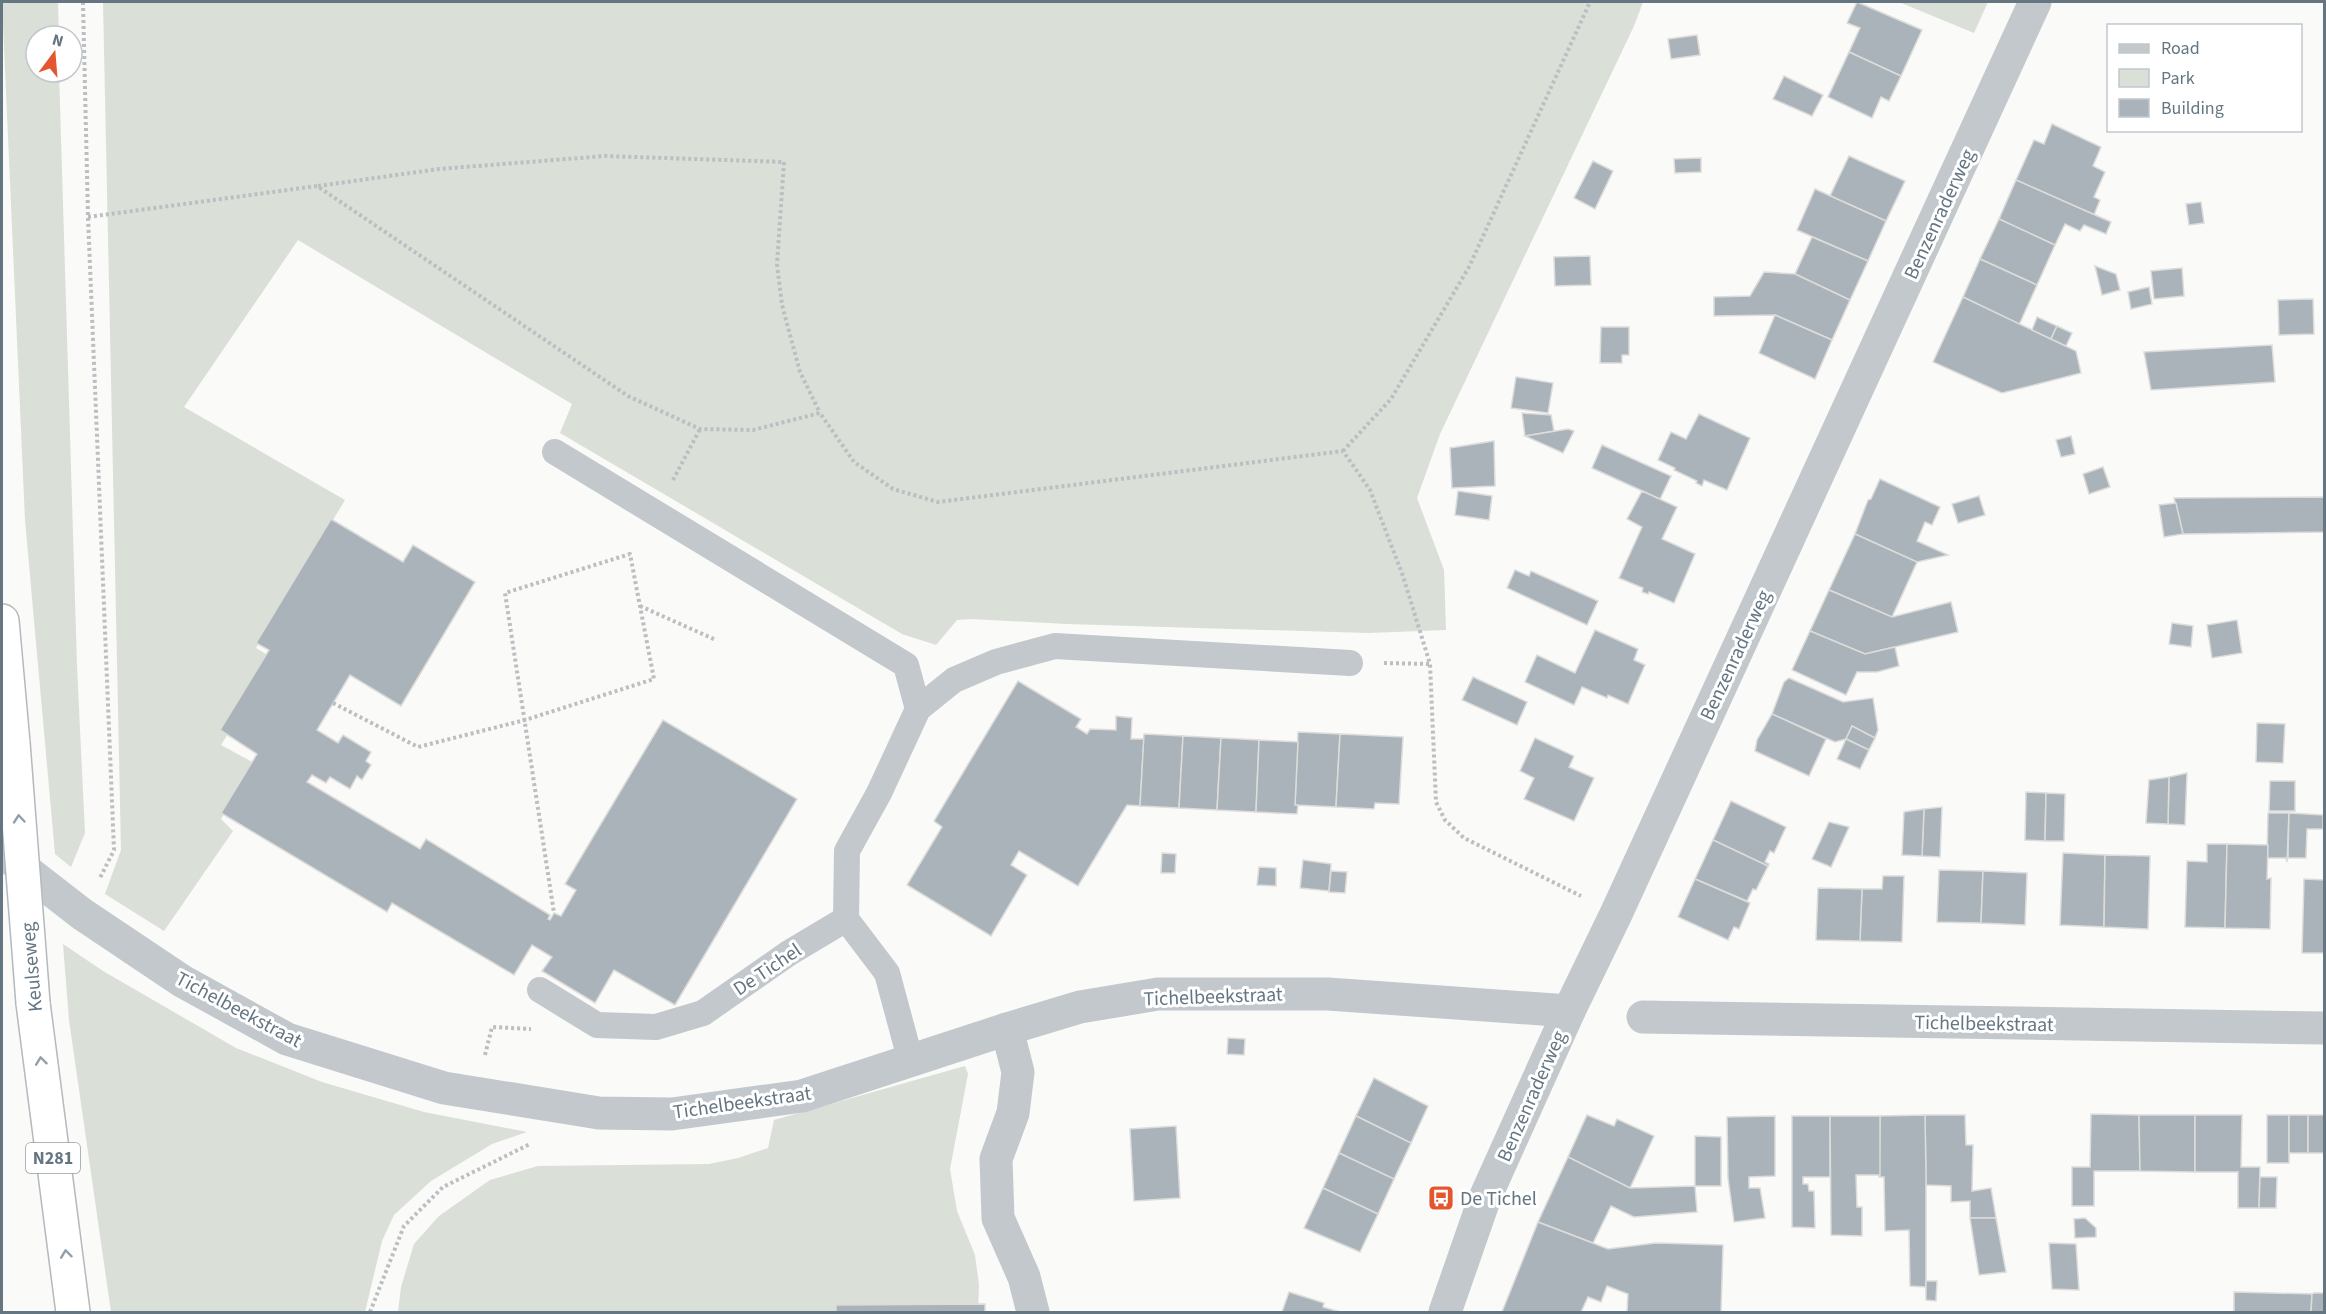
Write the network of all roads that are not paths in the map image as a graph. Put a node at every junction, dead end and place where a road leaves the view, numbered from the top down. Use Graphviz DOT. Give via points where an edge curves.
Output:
graph roads {
  1 [pos="2035,2"];
  2 [pos="555,452"];
  3 [pos="2,621"];
  4 [pos="1350,663"];
  5 [pos="918,709"];
  6 [pos="2,852"];
  7 [pos="846,919"];
  8 [pos="540,990"];
  9 [pos="1569,1011"];
  10 [pos="1643,1017"];
  11 [pos="2325,1028"];
  12 [pos="1007,1029"];
  13 [pos="911,1062"];
  14 [pos="73,1312"];
  15 [pos="1033,1312"];
  16 [pos="1445,1312"];
  1 -- 9 [label="street, Benzenraderweg"];
  2 -- 5 [label="lane" via="906,665"];
  14 -- 3 [label="highway, Keulseweg / N281, one-way, bridge" via="33,1003"];
  4 -- 5 [label="lane" via="1054,646 996,662 954,680"];
  5 -- 7 [label="lane" via="847,851"];
  6 -- 13 [label="street, Tichelbeekstraat" via="82,914 182,981 287,1039 444,1088 599,1113 672,1114 802,1096"];
  7 -- 8 [label="lane, De Tichel" via="703,1013 656,1027 597,1025"];
  7 -- 13 [label="lane" via="887,973"];
  9 -- 12 [label="street, Tichelbeekstraat" via="1328,994 1158,994 1080,1007"];
  9 -- 16 [label="street, Benzenraderweg" via="1484,1200"];
  10 -- 11 [label="street, Tichelbeekstraat"];
  12 -- 13 [label="street, Tichelbeekstraat"];
  12 -- 15 [label="street" via="1018,1072 1013,1113 996,1159 998,1218 1024,1276"];
}
